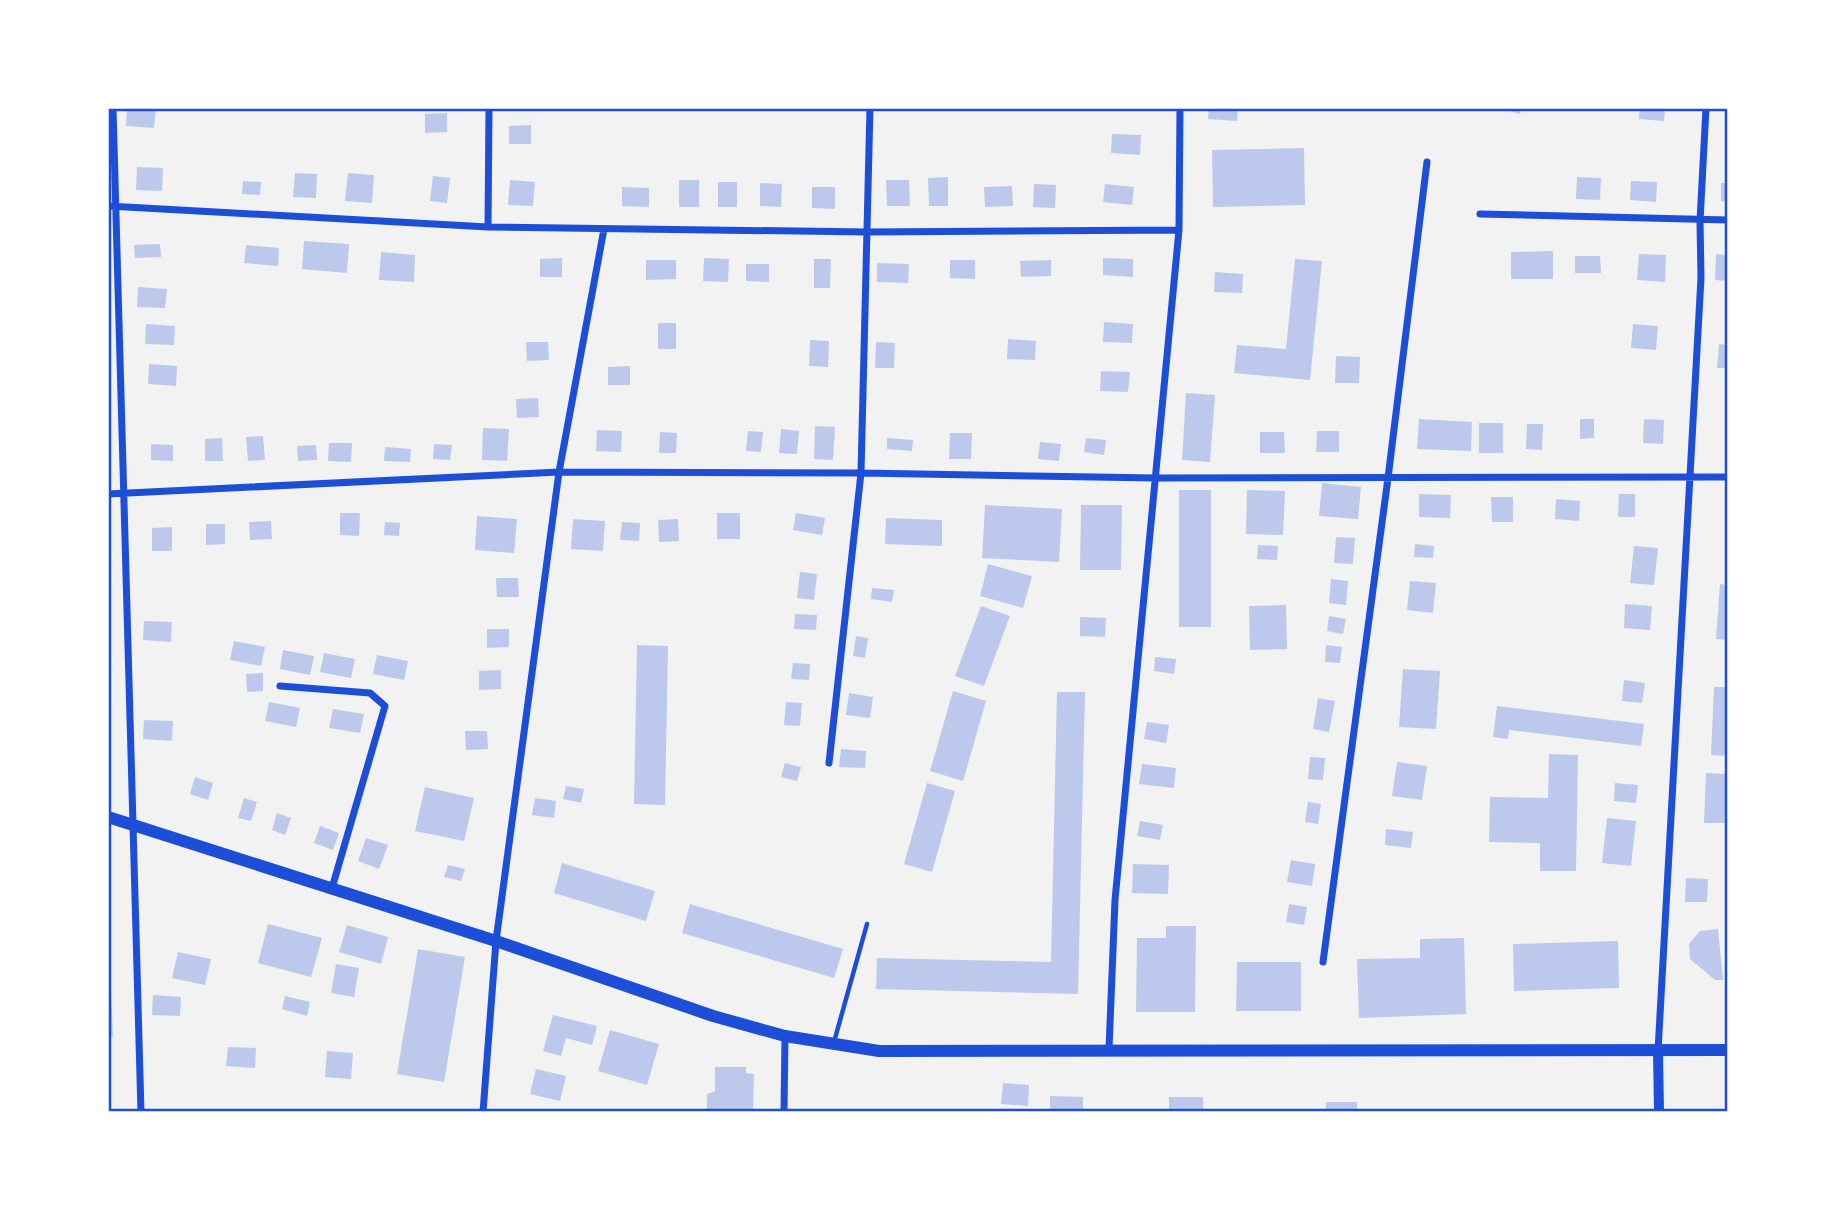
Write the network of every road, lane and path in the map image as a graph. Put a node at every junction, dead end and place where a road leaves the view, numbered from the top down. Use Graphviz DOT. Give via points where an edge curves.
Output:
graph roads {
  1 [pos="113,108"];
  2 [pos="489,108"];
  3 [pos="870,108"];
  4 [pos="1180,108"];
  5 [pos="1706,108"];
  6 [pos="1427,162"];
  7 [pos="112,206"];
  8 [pos="1480,214"];
  9 [pos="1700,220"];
  10 [pos="1727,220"];
  11 [pos="488,227"];
  12 [pos="604,229"];
  13 [pos="1179,230"];
  14 [pos="867,232"];
  15 [pos="559,472"];
  16 [pos="860,473"];
  17 [pos="1690,477"];
  18 [pos="1727,477"];
  19 [pos="1156,478"];
  20 [pos="1388,478"];
  21 [pos="108,494"];
  22 [pos="125,494"];
  23 [pos="280,687"];
  24 [pos="829,763"];
  25 [pos="108,817"];
  26 [pos="134,825"];
  27 [pos="332,888"];
  28 [pos="867,924"];
  29 [pos="496,940"];
  30 [pos="1323,962"];
  31 [pos="785,1036"];
  32 [pos="834,1043"];
  33 [pos="1110,1049"];
  34 [pos="1727,1050"];
  35 [pos="1658,1051"];
  36 [pos="141,1111"];
  37 [pos="483,1111"];
  38 [pos="784,1111"];
  39 [pos="1659,1111"];
  1 -- 7 [label="street"];
  2 -- 11 [label="street"];
  3 -- 14 [label="street"];
  4 -- 13 [label="street"];
  5 -- 9 [label="street"];
  6 -- 20 [label="street"];
  7 -- 11 [label="street"];
  7 -- 22 [label="street"];
  8 -- 9 [label="street"];
  9 -- 10 [label="street"];
  9 -- 17 [label="street"];
  11 -- 12 [label="street"];
  12 -- 14 [label="street"];
  12 -- 15 [label="street"];
  13 -- 14 [label="street"];
  13 -- 19 [label="street"];
  14 -- 16 [label="street"];
  15 -- 16 [label="street"];
  15 -- 22 [label="street"];
  15 -- 29 [label="street"];
  16 -- 19 [label="street"];
  16 -- 24 [label="street"];
  17 -- 18 [label="street"];
  17 -- 20 [label="street"];
  17 -- 35 [label="street"];
  19 -- 20 [label="street"];
  19 -- 33 [label="street" via="1115,900"];
  20 -- 30 [label="street"];
  21 -- 22 [label="street"];
  22 -- 26 [label="street"];
  23 -- 27 [label="street" via="370,693 385,706"];
  25 -- 26 [label="main road"];
  26 -- 27 [label="main road"];
  26 -- 36 [label="street"];
  27 -- 29 [label="main road"];
  28 -- 32 [label="lane"];
  29 -- 31 [label="main road" via="713,1016"];
  29 -- 37 [label="street"];
  31 -- 32 [label="main road"];
  31 -- 38 [label="street"];
  32 -- 33 [label="main road" via="879,1051"];
  33 -- 35 [label="main road"];
  34 -- 35 [label="main road"];
  35 -- 39 [label="street"];
}
